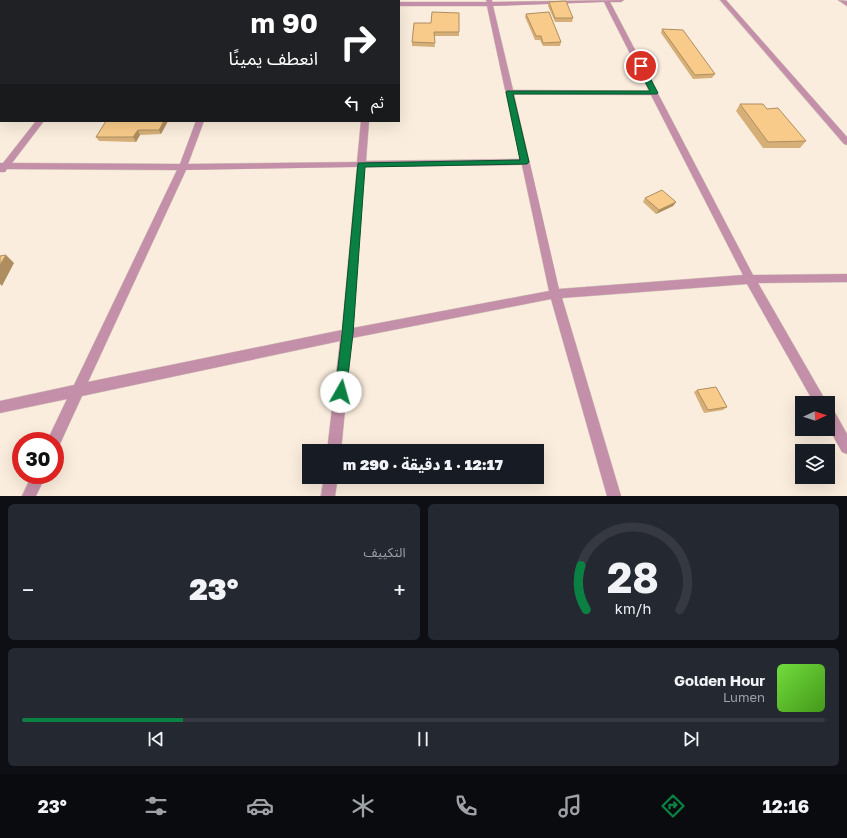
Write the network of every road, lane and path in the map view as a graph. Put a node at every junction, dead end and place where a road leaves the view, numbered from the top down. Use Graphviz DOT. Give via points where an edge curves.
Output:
graph roads {
  1 [pos="606,0"];
  2 [pos="621,0"];
  3 [pos="723,0"];
  4 [pos="841,0"];
  5 [pos="489,2"];
  6 [pos="400,4"];
  7 [pos="847,4"];
  8 [pos="510,92"];
  9 [pos="654,93"];
  10 [pos="39,122"];
  11 [pos="200,122"];
  12 [pos="365,122"];
  13 [pos="847,142"];
  14 [pos="525,162"];
  15 [pos="361,165"];
  16 [pos="183,167"];
  17 [pos="2,168"];
  18 [pos="847,278"];
  19 [pos="750,279"];
  20 [pos="555,294"];
  21 [pos="347,334"];
  22 [pos="76,392"];
  23 [pos="818,396"];
  24 [pos="0,407"];
  25 [pos="835,426"];
  26 [pos="58,432"];
  27 [pos="335,444"];
  28 [pos="847,447"];
  29 [pos="35,484"];
  30 [pos="330,484"];
  31 [pos="30,496"];
  32 [pos="328,496"];
  33 [pos="614,496"];
  1 -- 2 [label="street"];
  1 -- 5 [label="street"];
  1 -- 9 [label="street"];
  3 -- 13 [label="street"];
  4 -- 7 [label="street"];
  5 -- 6 [label="street"];
  5 -- 8 [label="street"];
  8 -- 9 [label="street"];
  8 -- 14 [label="street"];
  9 -- 19 [label="street"];
  10 -- 17 [label="street"];
  11 -- 16 [label="street"];
  12 -- 15 [label="street"];
  14 -- 15 [label="street"];
  14 -- 20 [label="street"];
  15 -- 16 [label="street"];
  15 -- 21 [label="street"];
  16 -- 17 [label="street"];
  16 -- 22 [label="street"];
  18 -- 19 [label="street"];
  19 -- 20 [label="street"];
  19 -- 23 [label="street"];
  20 -- 21 [label="street"];
  20 -- 33 [label="street"];
  21 -- 22 [label="street"];
  21 -- 27 [label="street"];
  22 -- 24 [label="street"];
  22 -- 26 [label="street"];
  25 -- 28 [label="street"];
  29 -- 31 [label="street"];
  30 -- 32 [label="street"];
}
